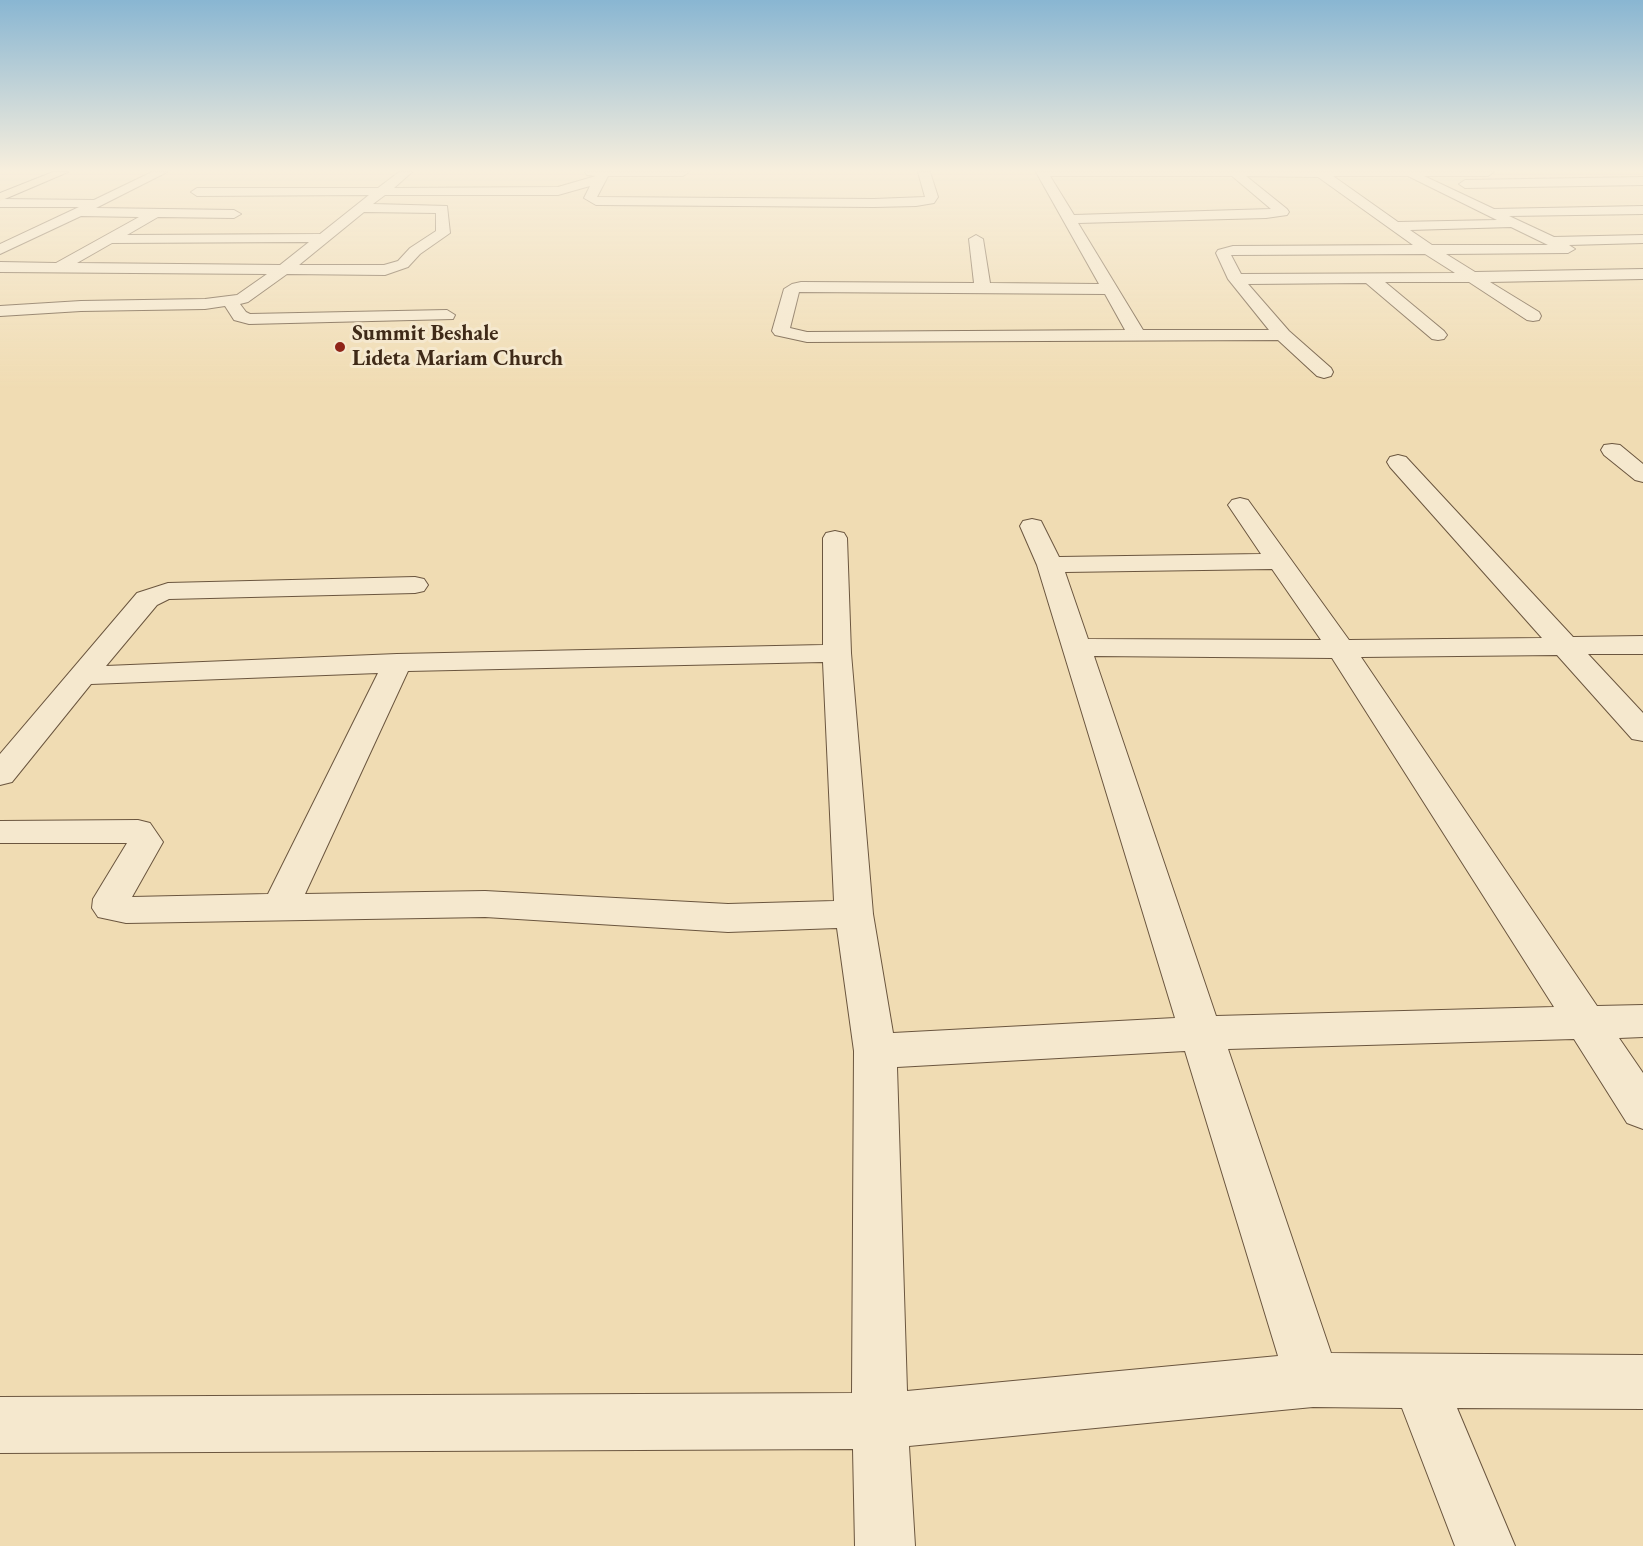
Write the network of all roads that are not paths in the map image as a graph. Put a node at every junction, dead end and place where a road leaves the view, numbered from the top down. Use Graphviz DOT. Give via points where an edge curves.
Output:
graph roads {
  1 [pos="100,244"];
  2 [pos="314,244"];
  3 [pos="427,244"];
  4 [pos="977,244"];
  5 [pos="1085,244"];
  6 [pos="1421,244"];
  7 [pos="1558,244"];
  8 [pos="1428,249"];
  9 [pos="1596,262"];
  10 [pos="0,267"];
  11 [pos="58,267"];
  12 [pos="284,269"];
  13 [pos="1624,274"];
  14 [pos="1643,274"];
  15 [pos="1370,278"];
  16 [pos="1472,278"];
  17 [pos="1236,279"];
  18 [pos="29,284"];
  19 [pos="1643,285"];
  20 [pos="983,289"];
  21 [pos="1110,289"];
  22 [pos="369,299"];
  23 [pos="230,301"];
  24 [pos="0,311"];
  25 [pos="447,315"];
  26 [pos="351,316"];
  27 [pos="1533,316"];
  28 [pos="1283,335"];
  29 [pos="1438,336"];
  30 [pos="1138,337"];
  31 [pos="1324,372"];
  32 [pos="1612,450"];
  33 [pos="1398,462"];
  34 [pos="1643,475"];
  35 [pos="1240,505"];
  36 [pos="1032,526"];
  37 [pos="835,538"];
  38 [pos="1280,561"];
  39 [pos="1050,565"];
  40 [pos="415,585"];
  41 [pos="1643,645"];
  42 [pos="1077,647"];
  43 [pos="1565,647"];
  44 [pos="1341,649"];
  45 [pos="837,653"];
  46 [pos="397,663"];
  47 [pos="82,676"];
  48 [pos="1643,732"];
  49 [pos="0,775"];
  50 [pos="0,832"];
  51 [pos="280,908"];
  52 [pos="854,914"];
  53 [pos="1643,1021"];
  54 [pos="1585,1022"];
  55 [pos="1202,1033"];
  56 [pos="875,1051"];
  57 [pos="1643,1110"];
  58 [pos="1313,1380"];
  59 [pos="1418,1380"];
  60 [pos="1643,1382"];
  61 [pos="880,1421"];
  62 [pos="0,1425"];
  63 [pos="885,1546"];
  64 [pos="1485,1546"];
  1 -- 11 [label="street"];
  2 -- 12 [label="street"];
  3 -- 12 [label="street" via="384,276"];
  4 -- 20 [label="street"];
  5 -- 21 [label="street"];
  6 -- 8 [label="street"];
  7 -- 8 [label="street" via="1572,251"];
  8 -- 16 [label="street"];
  8 -- 17 [label="street" via="1225,251"];
  9 -- 13 [label="street"];
  10 -- 11 [label="street"];
  11 -- 12 [label="street"];
  11 -- 18 [label="street"];
  12 -- 23 [label="street" via="242,298"];
  13 -- 14 [label="street"];
  13 -- 16 [label="street"];
  13 -- 19 [label="street"];
  15 -- 16 [label="street"];
  15 -- 17 [label="street"];
  15 -- 29 [label="street"];
  16 -- 27 [label="street"];
  17 -- 28 [label="street"];
  20 -- 21 [label="street"];
  20 -- 30 [label="street" via="801,287 792,289 781,331 807,337"];
  21 -- 30 [label="street"];
  22 -- 26 [label="street"];
  23 -- 24 [label="street"];
  23 -- 26 [label="street" via="240,316 249,319"];
  25 -- 26 [label="street"];
  28 -- 30 [label="street"];
  28 -- 31 [label="street"];
  32 -- 34 [label="street"];
  33 -- 43 [label="street"];
  35 -- 38 [label="street"];
  36 -- 39 [label="street"];
  37 -- 45 [label="street"];
  38 -- 39 [label="street"];
  38 -- 44 [label="street"];
  39 -- 42 [label="street"];
  40 -- 47 [label="street" via="157,594 147,599"];
  41 -- 43 [label="street"];
  42 -- 44 [label="street"];
  42 -- 55 [label="street"];
  43 -- 44 [label="street"];
  43 -- 48 [label="street"];
  44 -- 54 [label="street"];
  45 -- 46 [label="street"];
  45 -- 52 [label="street"];
  46 -- 47 [label="street"];
  46 -- 51 [label="street"];
  47 -- 49 [label="street"];
  50 -- 51 [label="street" via="138,831 145,842 111,899 111,908"];
  51 -- 52 [label="street" via="485,904 728,918"];
  52 -- 56 [label="street"];
  53 -- 54 [label="street"];
  54 -- 55 [label="street"];
  54 -- 57 [label="street"];
  55 -- 56 [label="street"];
  55 -- 58 [label="street"];
  56 -- 61 [label="street"];
  58 -- 59 [label="street"];
  58 -- 61 [label="street"];
  59 -- 60 [label="street"];
  59 -- 64 [label="street"];
  61 -- 62 [label="street"];
  61 -- 63 [label="street"];
}
